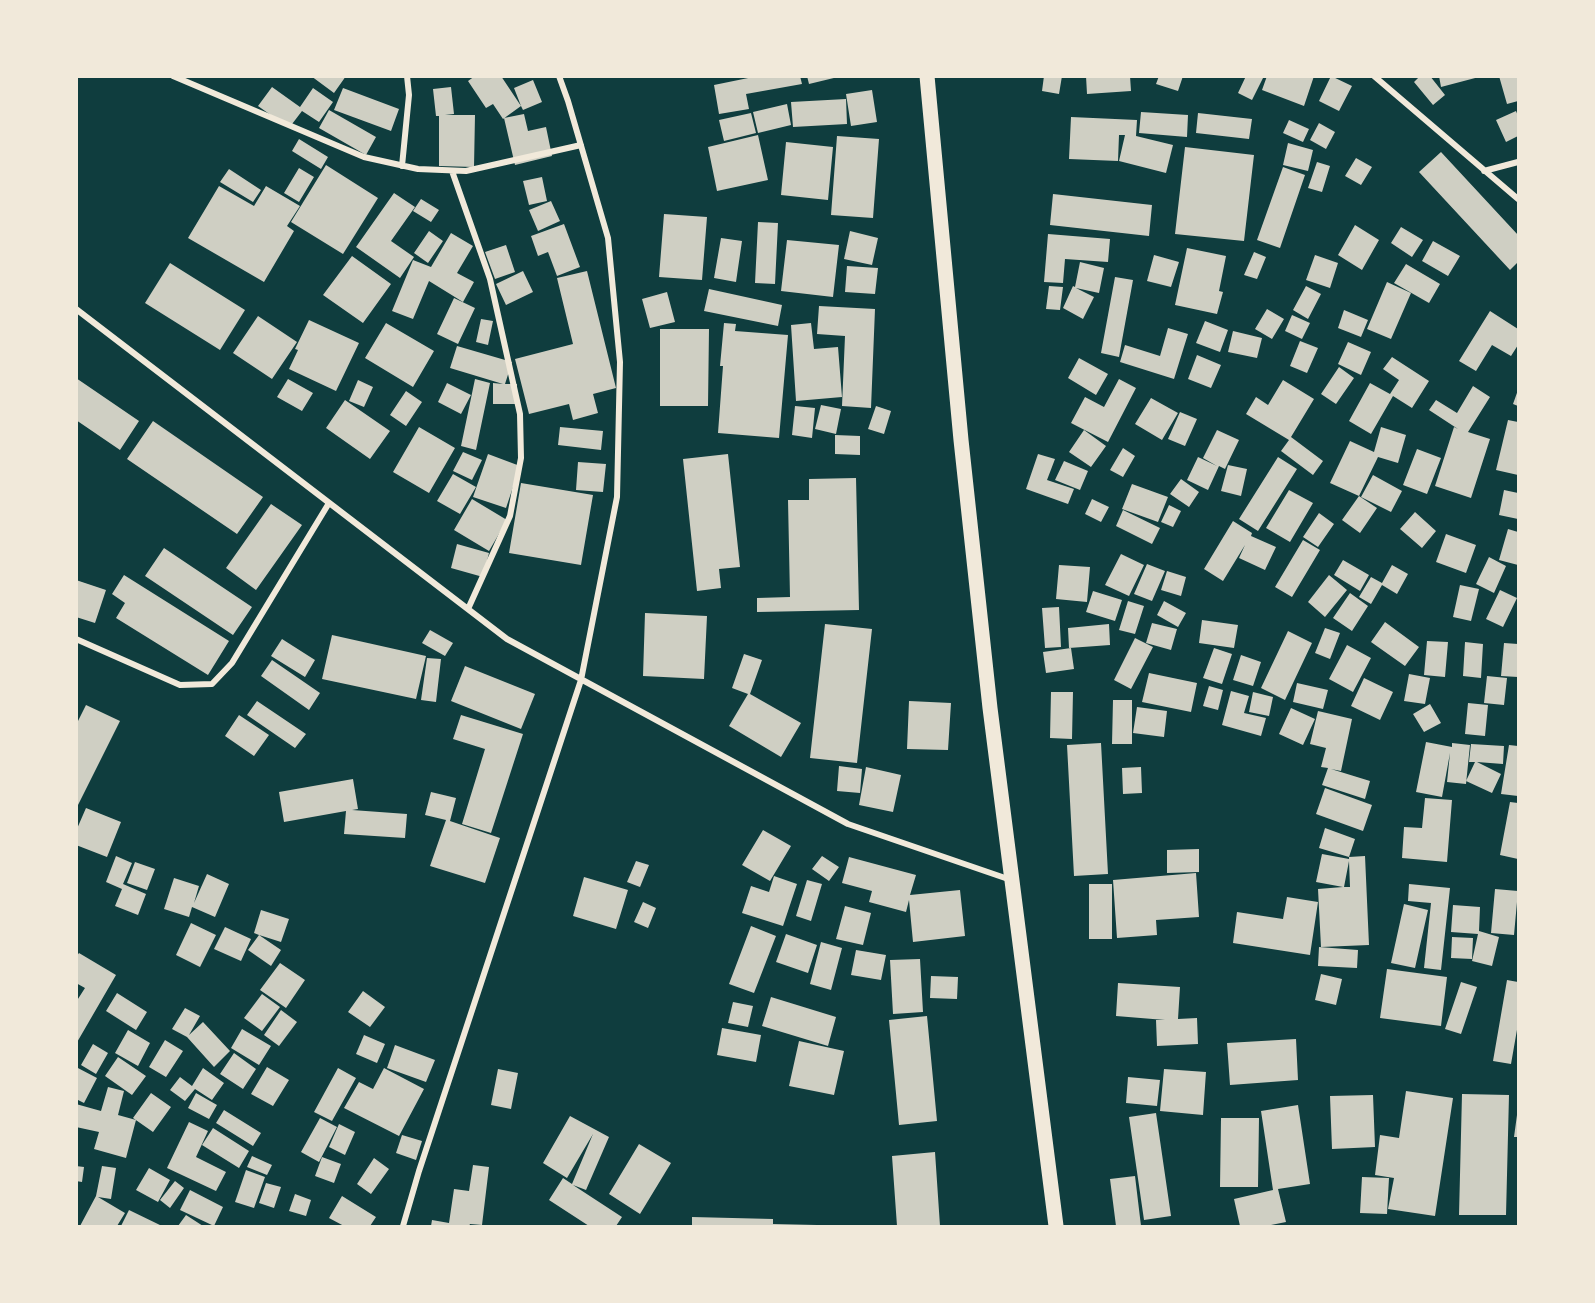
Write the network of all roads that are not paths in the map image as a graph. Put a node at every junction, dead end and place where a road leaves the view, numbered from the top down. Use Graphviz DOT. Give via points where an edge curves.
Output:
graph roads {
  1 [pos="173,76"];
  2 [pos="407,76"];
  3 [pos="559,76"];
  4 [pos="927,76"];
  5 [pos="1374,76"];
  6 [pos="581,146"];
  7 [pos="1518,162"];
  8 [pos="402,166"];
  9 [pos="452,171"];
  10 [pos="1484,171"];
  11 [pos="1518,199"];
  12 [pos="76,309"];
  13 [pos="329,503"];
  14 [pos="468,609"];
  15 [pos="76,639"];
  16 [pos="581,680"];
  17 [pos="1011,880"];
  18 [pos="403,1227"];
  19 [pos="1056,1227"];
  1 -- 8 [label="street" via="364,158"];
  2 -- 8 [label="street" via="409,95"];
  3 -- 6 [label="street"];
  4 -- 17 [label="main road" via="962,451"];
  5 -- 10 [label="street"];
  6 -- 9 [label="street"];
  6 -- 16 [label="street" via="608,238 620,362 617,497"];
  7 -- 10 [label="street"];
  8 -- 9 [label="street"];
  9 -- 14 [label="street" via="490,279 520,414 521,458 510,516"];
  10 -- 11 [label="street"];
  12 -- 13 [label="street"];
  13 -- 14 [label="street"];
  13 -- 15 [label="street" via="232,663 212,684 180,685"];
  14 -- 16 [label="street" via="507,639"];
  16 -- 17 [label="street" via="848,824"];
  16 -- 18 [label="street" via="418,1171"];
  17 -- 19 [label="main road"];
}
